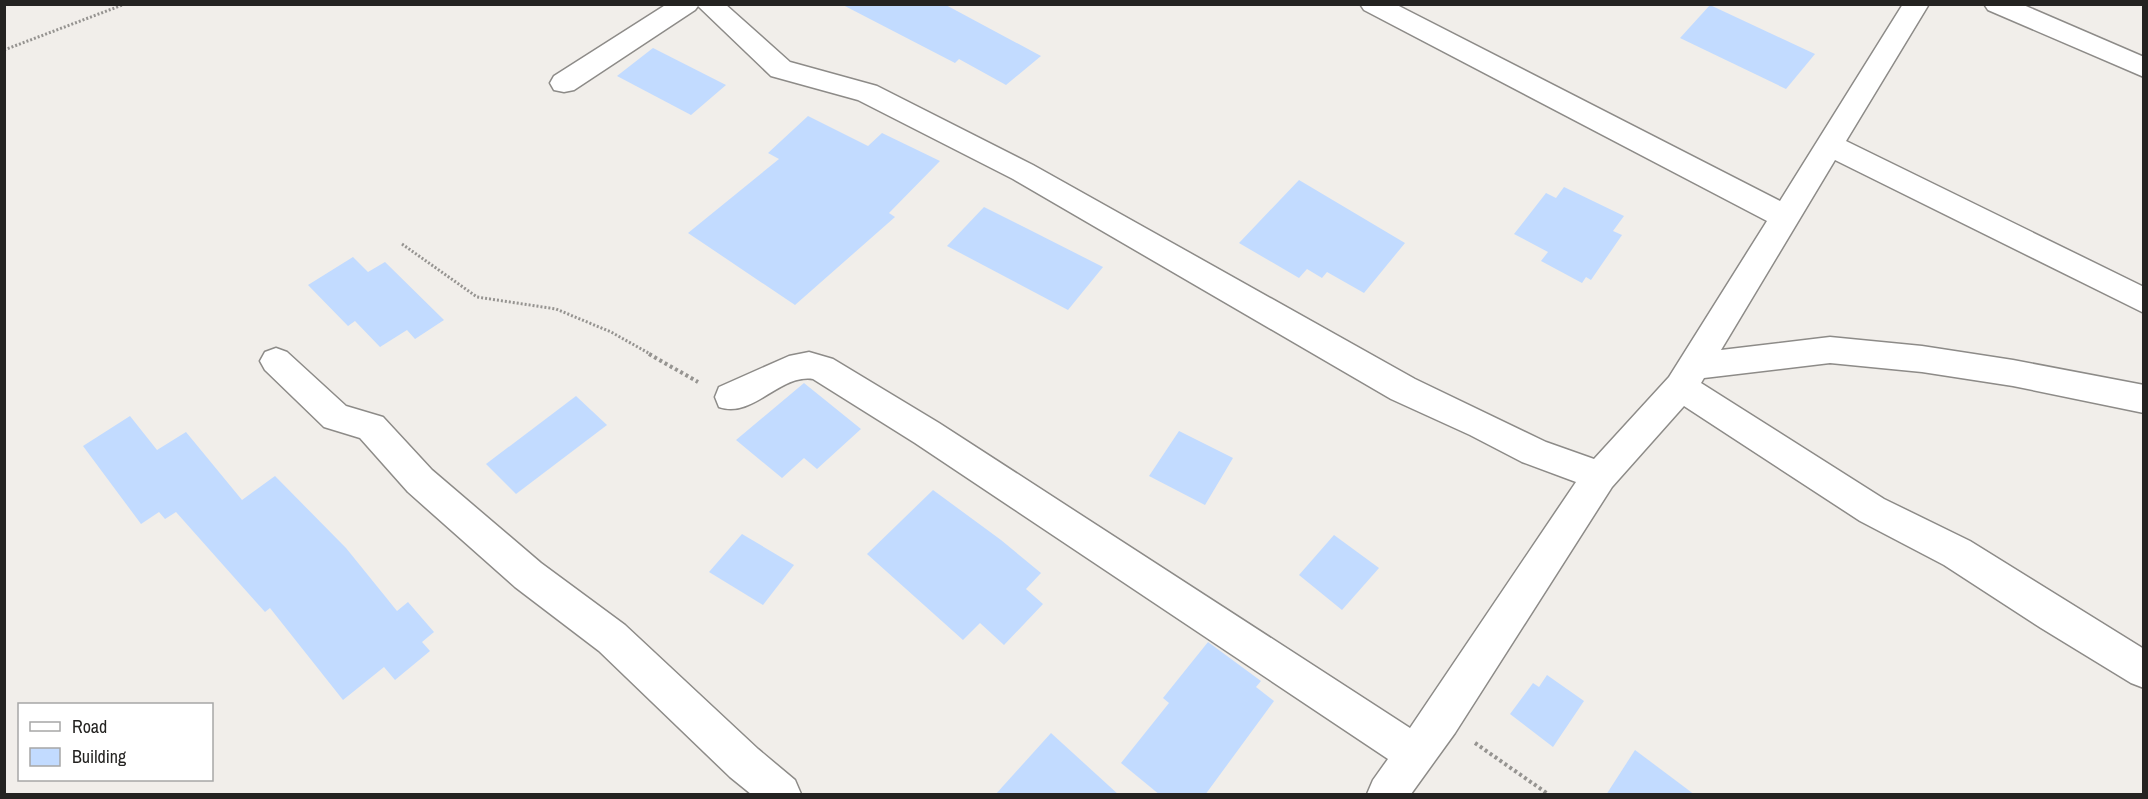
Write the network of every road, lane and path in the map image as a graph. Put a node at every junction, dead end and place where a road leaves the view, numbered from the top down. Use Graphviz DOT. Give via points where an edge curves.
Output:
graph roads {
  1 [pos="125,4"];
  2 [pos="686,4"];
  3 [pos="709,4"];
  4 [pos="1373,4"];
  5 [pos="1916,4"];
  6 [pos="1997,4"];
  7 [pos="4,50"];
  8 [pos="2144,68"];
  9 [pos="564,82"];
  10 [pos="1830,145"];
  11 [pos="1785,217"];
  12 [pos="402,244"];
  13 [pos="2144,302"];
  14 [pos="276,361"];
  15 [pos="1688,377"];
  16 [pos="731,397"];
  17 [pos="2144,399"];
  18 [pos="1600,476"];
  19 [pos="2144,670"];
  20 [pos="1441,719"];
  21 [pos="1416,755"];
  22 [pos="781,795"];
  23 [pos="1387,795"];
  24 [pos="1548,795"];
  1 -- 7 [label="path"];
  2 -- 9 [label="street"];
  3 -- 18 [label="street" via="781,69 867,93 1023,172 1403,389 1534,452"];
  4 -- 11 [label="street"];
  5 -- 10 [label="street"];
  6 -- 8 [label="street"];
  10 -- 11 [label="street"];
  10 -- 13 [label="street"];
  11 -- 15 [label="street"];
  12 -- 16 [label="path" via="477,297 556,309 611,332 716,393"];
  14 -- 22 [label="street" via="336,417 370,427 420,481 528,575 612,638"];
  15 -- 17 [label="street" via="1830,350 2013,373"];
  15 -- 18 [label="street"];
  15 -- 19 [label="street" via="1872,510 1958,553"];
  16 -- 21 [label="street" via="788,370 807,365 822,368"];
  18 -- 20 [label="street"];
  20 -- 21 [label="street"];
  20 -- 24 [label="path"];
  21 -- 23 [label="street"];
}
